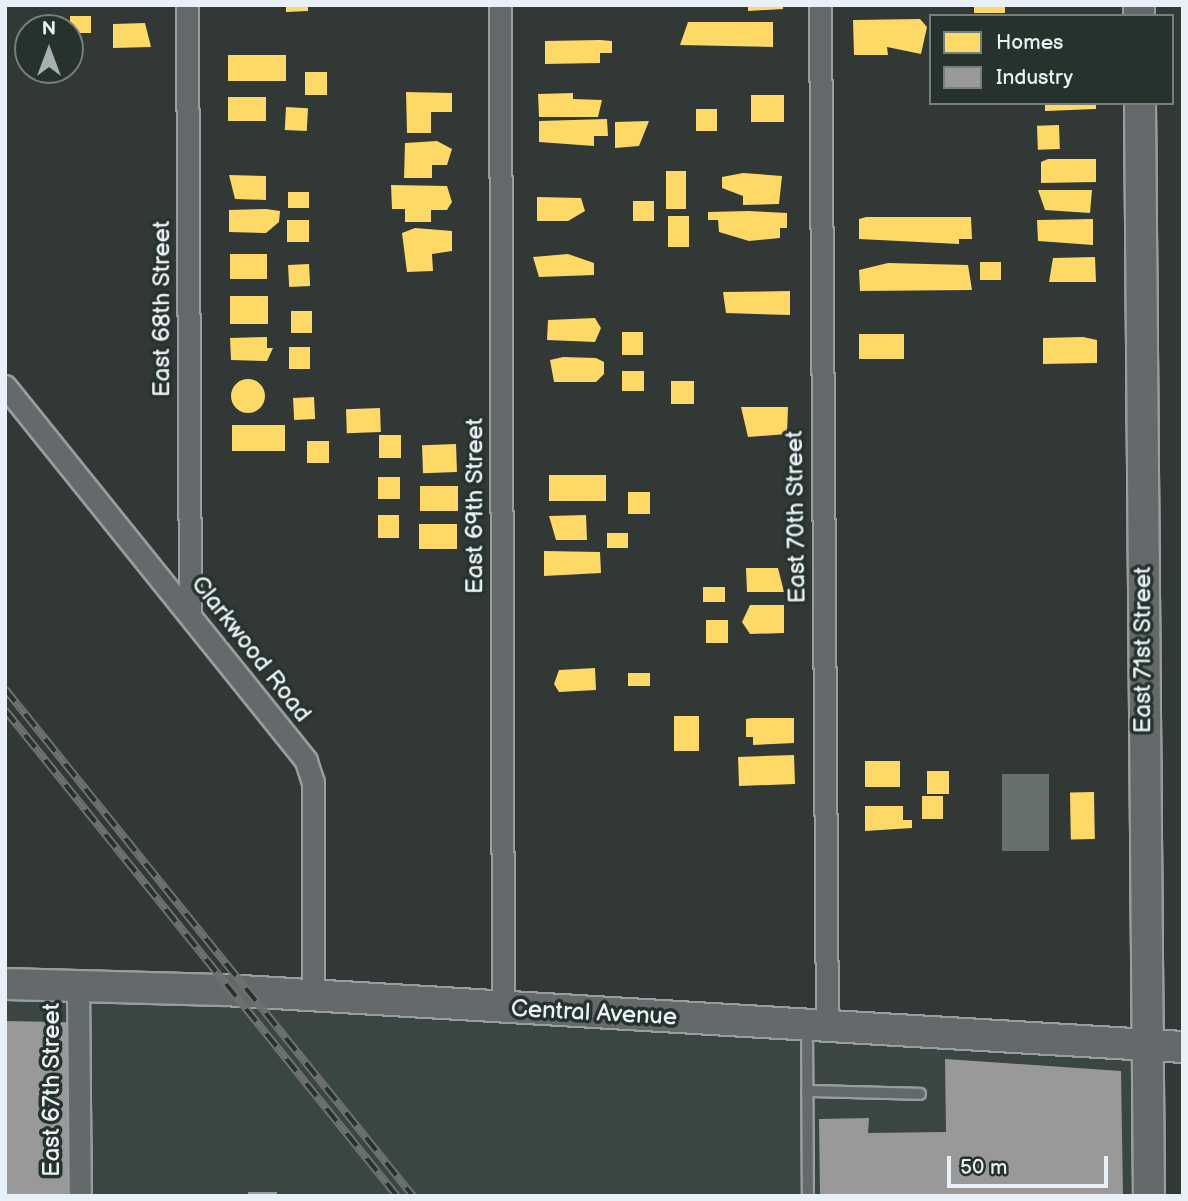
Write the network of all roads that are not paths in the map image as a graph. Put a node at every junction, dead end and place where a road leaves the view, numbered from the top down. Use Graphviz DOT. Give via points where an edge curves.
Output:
graph roads {
  1 [pos="187,5"];
  2 [pos="500,5"];
  3 [pos="820,5"];
  4 [pos="1140,105"];
  5 [pos="5,386"];
  6 [pos="190,613"];
  7 [pos="5,984"];
  8 [pos="78,984"];
  9 [pos="313,996"];
  10 [pos="503,1007"];
  11 [pos="817,1027"];
  12 [pos="1183,1047"];
  13 [pos="1146,1048"];
  14 [pos="807,1091"];
  15 [pos="920,1094"];
  16 [pos="80,1196"];
  17 [pos="808,1196"];
  18 [pos="1149,1196"];
  1 -- 6 [label="street, East 68th Street"];
  2 -- 10 [label="street, East 69th Street"];
  3 -- 11 [label="street, East 70th Street"];
  4 -- 13 [label="street, East 71st Street"];
  5 -- 6 [label="street, Clarkwood Road"];
  6 -- 9 [label="street, Clarkwood Road" via="306,761 313,782"];
  7 -- 8 [label="street, Central Avenue"];
  8 -- 9 [label="street, Central Avenue"];
  8 -- 16 [label="street, East 67th Street"];
  9 -- 10 [label="street, Central Avenue"];
  10 -- 11 [label="street, Central Avenue"];
  11 -- 13 [label="street, Central Avenue"];
  11 -- 14 [label="lane"];
  12 -- 13 [label="street, Central Avenue"];
  13 -- 18 [label="street, East 71st Street"];
  14 -- 15 [label="lane"];
  14 -- 17 [label="lane"];
}
